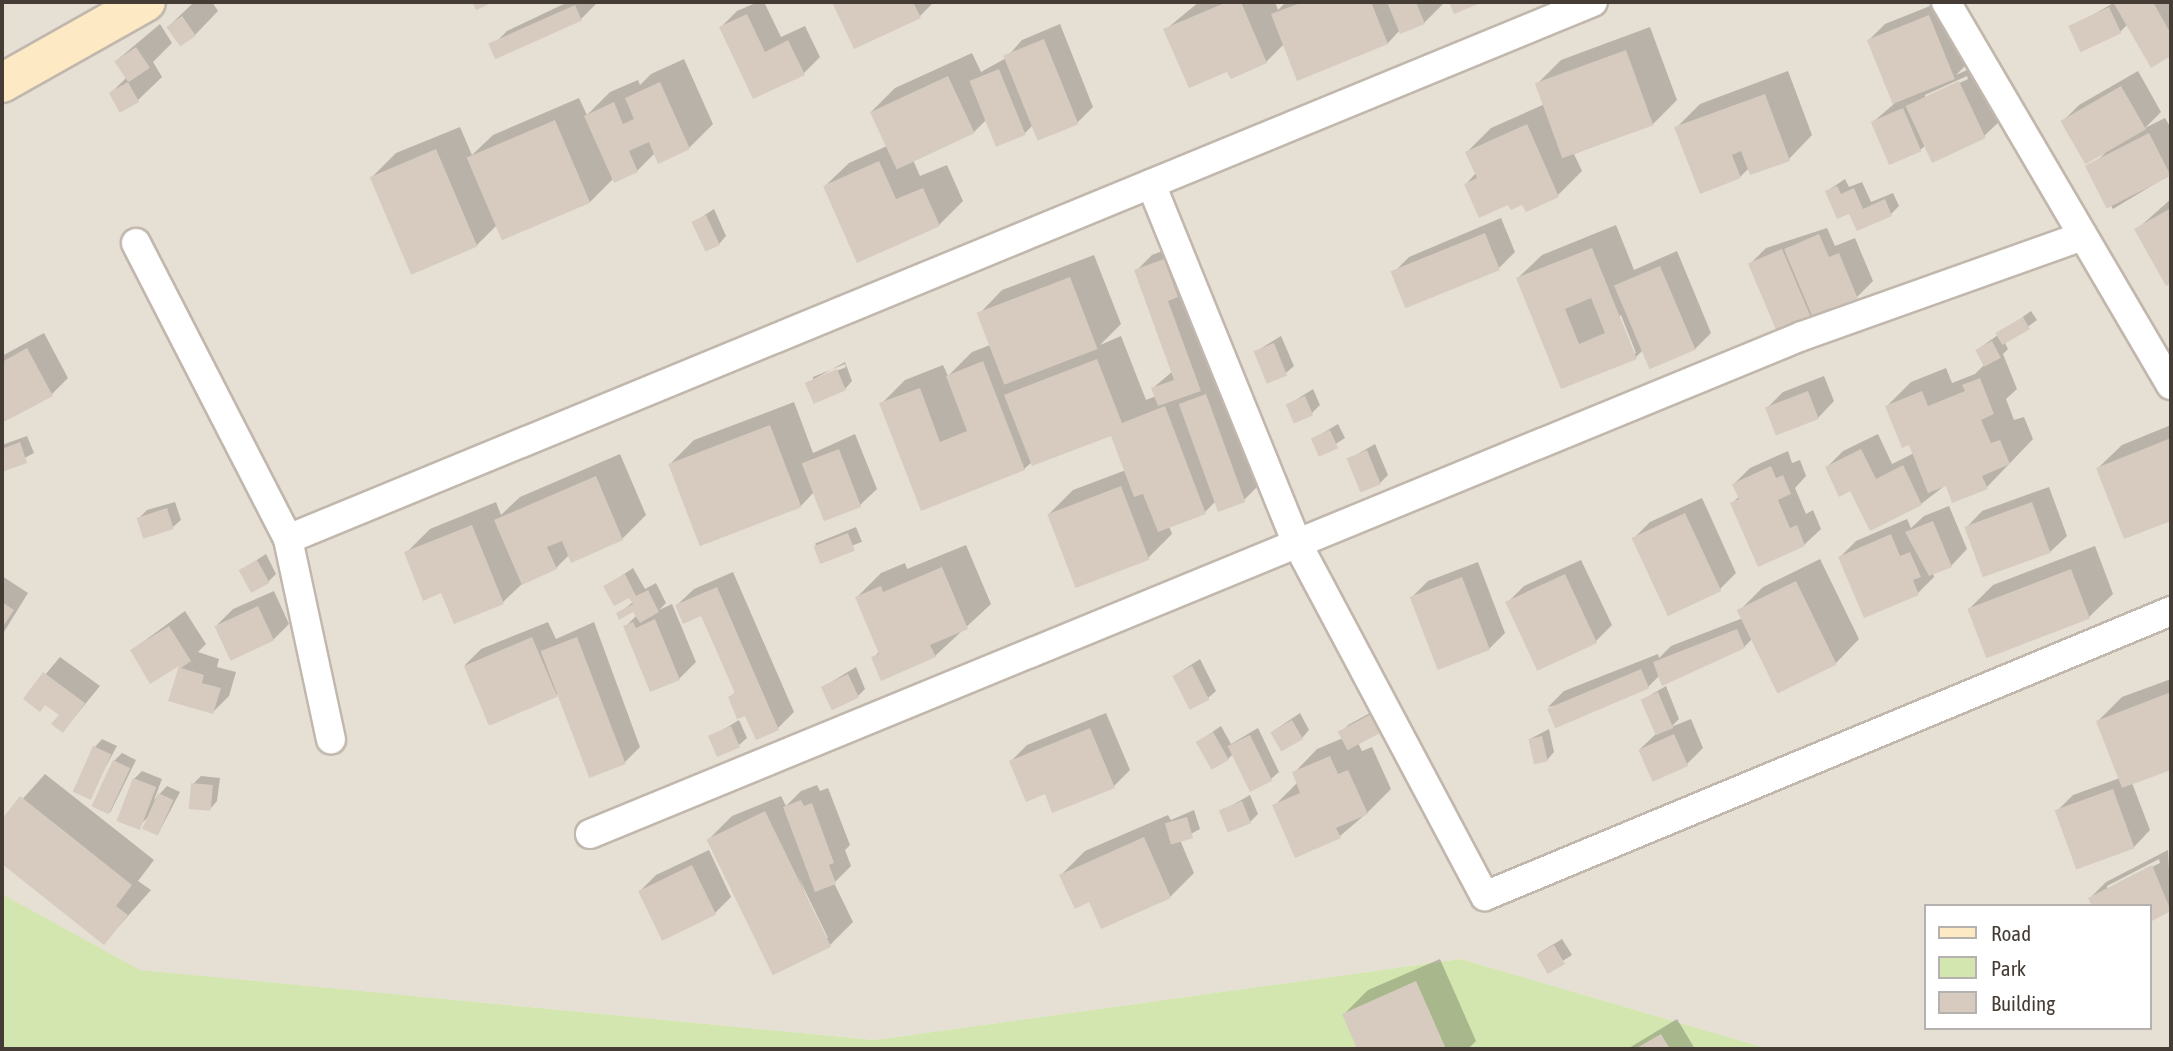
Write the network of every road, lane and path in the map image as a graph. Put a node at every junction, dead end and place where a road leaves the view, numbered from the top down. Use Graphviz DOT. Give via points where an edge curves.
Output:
graph roads {
  1 [pos="146,2"];
  2 [pos="1593,2"];
  3 [pos="1946,2"];
  4 [pos="2,83"];
  5 [pos="1151,184"];
  6 [pos="2083,236"];
  7 [pos="136,243"];
  8 [pos="2171,385"];
  9 [pos="288,539"];
  10 [pos="1297,543"];
  11 [pos="2171,611"];
  12 [pos="331,739"];
  13 [pos="590,834"];
  1 -- 4 [label="street"];
  2 -- 5 [label="street"];
  3 -- 6 [label="street"];
  5 -- 9 [label="street"];
  5 -- 10 [label="street"];
  6 -- 8 [label="street"];
  6 -- 10 [label="street" via="1802,336"];
  7 -- 9 [label="street"];
  9 -- 12 [label="street"];
  10 -- 11 [label="street" via="1485,896"];
  10 -- 13 [label="street"];
}
